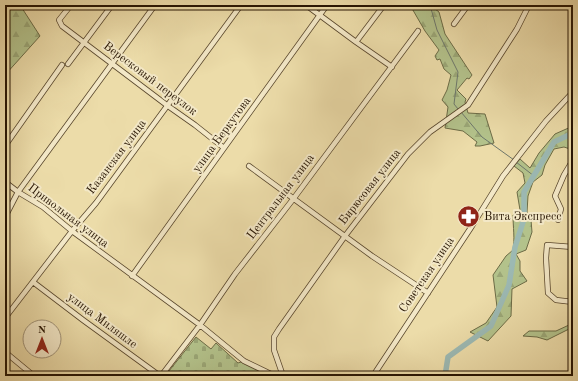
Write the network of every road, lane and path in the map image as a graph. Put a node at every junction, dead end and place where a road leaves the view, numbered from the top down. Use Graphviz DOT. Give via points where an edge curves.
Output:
graph roads {
  1 [pos="71,5"];
  2 [pos="112,5"];
  3 [pos="155,5"];
  4 [pos="241,5"];
  5 [pos="306,5"];
  6 [pos="327,5"];
  7 [pos="384,5"];
  8 [pos="468,5"];
  9 [pos="529,5"];
  10 [pos="319,15"];
  11 [pos="454,24"];
  12 [pos="418,32"];
  13 [pos="356,42"];
  14 [pos="84,43"];
  15 [pos="113,63"];
  16 [pos="68,64"];
  17 [pos="62,65"];
  18 [pos="392,67"];
  19 [pos="573,92"];
  20 [pos="168,106"];
  21 [pos="7,143"];
  22 [pos="224,148"];
  23 [pos="573,160"];
  24 [pos="249,166"];
  25 [pos="5,182"];
  26 [pos="18,192"];
  27 [pos="294,198"];
  28 [pos="5,217"];
  29 [pos="558,220"];
  30 [pos="72,231"];
  31 [pos="345,236"];
  32 [pos="573,247"];
  33 [pos="132,276"];
  34 [pos="33,282"];
  35 [pos="428,293"];
  36 [pos="573,302"];
  37 [pos="5,318"];
  38 [pos="200,325"];
  39 [pos="5,352"];
  40 [pos="34,376"];
  41 [pos="160,376"];
  42 [pos="274,376"];
  43 [pos="283,376"];
  44 [pos="372,376"];
  1 -- 14 [label="street, Вересковый переулок" via="59,20 62,26"];
  2 -- 14 [label="street"];
  3 -- 15 [label="street, Привольная улица"];
  4 -- 20 [label="street, Казанская улица"];
  5 -- 10 [label="street"];
  6 -- 10 [label="street, улица Беркутова"];
  7 -- 13 [label="street"];
  8 -- 11 [label="street"];
  9 -- 31 [label="street, Бирюсовая улица" via="517,29 468,105 430,132 408,154"];
  10 -- 13 [label="street"];
  10 -- 22 [label="street, улица Беркутова"];
  12 -- 18 [label="street, Центральная улица"];
  13 -- 18 [label="street"];
  14 -- 15 [label="street, Вересковый переулок"];
  14 -- 16 [label="street"];
  15 -- 20 [label="street, Вересковый переулок"];
  15 -- 26 [label="street, Привольная улица"];
  17 -- 21 [label="street"];
  18 -- 27 [label="street, Центральная улица"];
  19 -- 35 [label="street, Советская улица" via="503,176"];
  20 -- 22 [label="street, Вересковый переулок"];
  20 -- 30 [label="street, Казанская улица"];
  22 -- 33 [label="street, улица Беркутова"];
  23 -- 29 [label="street" via="555,196 561,209"];
  24 -- 27 [label="street"];
  25 -- 26 [label="street"];
  26 -- 28 [label="street"];
  26 -- 30 [label="street, Привольная улица" via="43,207"];
  27 -- 31 [label="street"];
  27 -- 38 [label="street, Центральная улица" via="235,274"];
  30 -- 33 [label="street, Привольная улица"];
  30 -- 34 [label="street, Казанская улица"];
  31 -- 35 [label="street"];
  31 -- 43 [label="street, Бирюсовая улица" via="274,337 274,350"];
  32 -- 36 [label="street" via="547,245 546,258 548,293 556,300"];
  33 -- 38 [label="street, Привольная улица"];
  34 -- 37 [label="street, Казанская улица"];
  34 -- 41 [label="street, улица Миляшле"];
  35 -- 44 [label="street, Советская улица"];
  38 -- 41 [label="street, Центральная улица"];
  38 -- 42 [label="street, Привольная улица" via="244,361"];
  39 -- 40 [label="street"];
}
